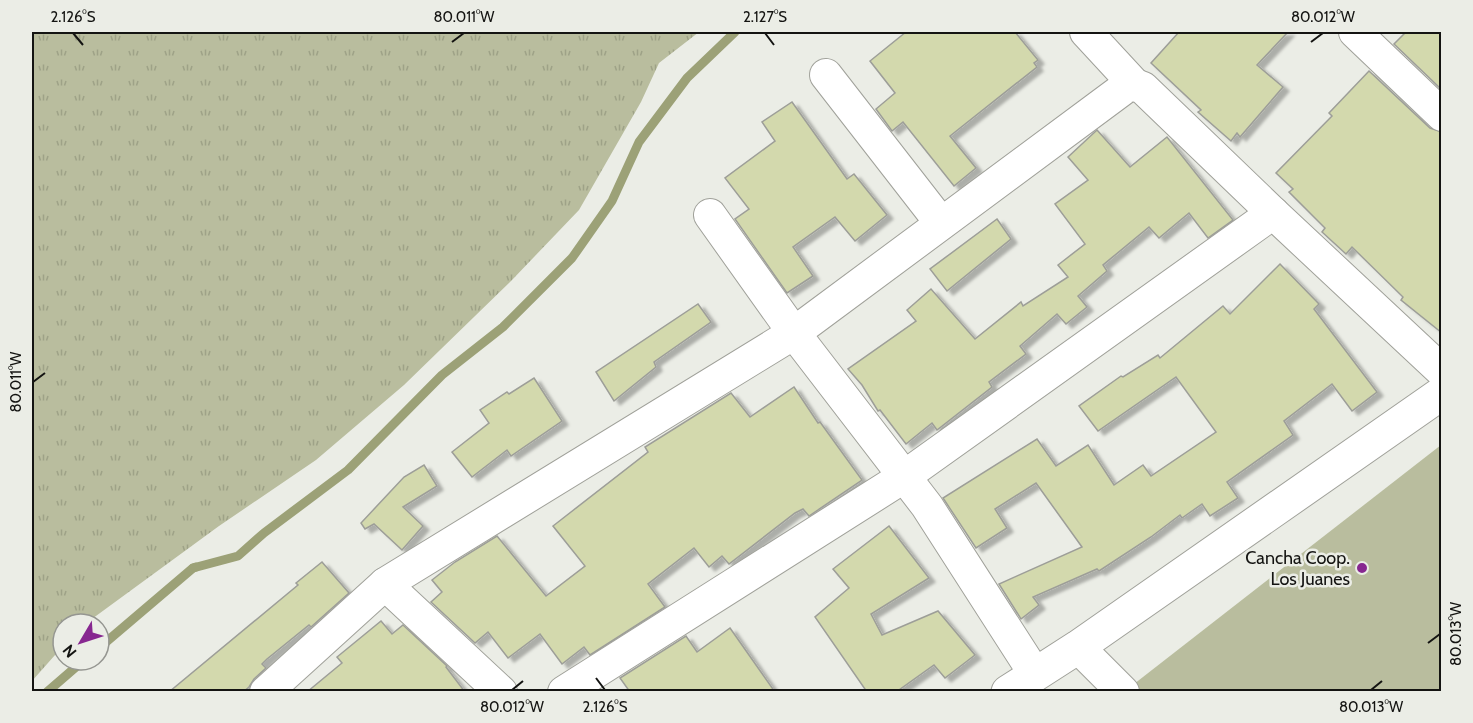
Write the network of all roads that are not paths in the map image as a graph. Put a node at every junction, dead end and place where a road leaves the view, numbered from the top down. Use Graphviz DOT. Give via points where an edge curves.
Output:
graph roads {
  1 [pos="1086,32"];
  2 [pos="1355,32"];
  3 [pos="826,75"];
  4 [pos="1136,85"];
  5 [pos="1442,115"];
  6 [pos="1273,213"];
  7 [pos="710,214"];
  8 [pos="941,223"];
  9 [pos="795,333"];
  10 [pos="1442,371"];
  11 [pos="1442,393"];
  12 [pos="905,476"];
  13 [pos="385,584"];
  14 [pos="1078,647"];
  15 [pos="1035,674"];
  16 [pos="266,692"];
  17 [pos="501,692"];
  18 [pos="564,692"];
  19 [pos="1008,692"];
  20 [pos="1123,692"];
  1 -- 4 [label="street"];
  2 -- 5 [label="street"];
  3 -- 8 [label="street"];
  4 -- 6 [label="street"];
  4 -- 8 [label="street" via="1127,86"];
  6 -- 10 [label="street"];
  6 -- 12 [label="street"];
  7 -- 9 [label="street"];
  8 -- 9 [label="street"];
  9 -- 12 [label="street"];
  9 -- 13 [label="street"];
  11 -- 14 [label="street"];
  12 -- 15 [label="street"];
  12 -- 18 [label="street"];
  13 -- 16 [label="street"];
  13 -- 17 [label="street"];
  14 -- 15 [label="street"];
  14 -- 20 [label="street"];
  15 -- 19 [label="street"];
}
